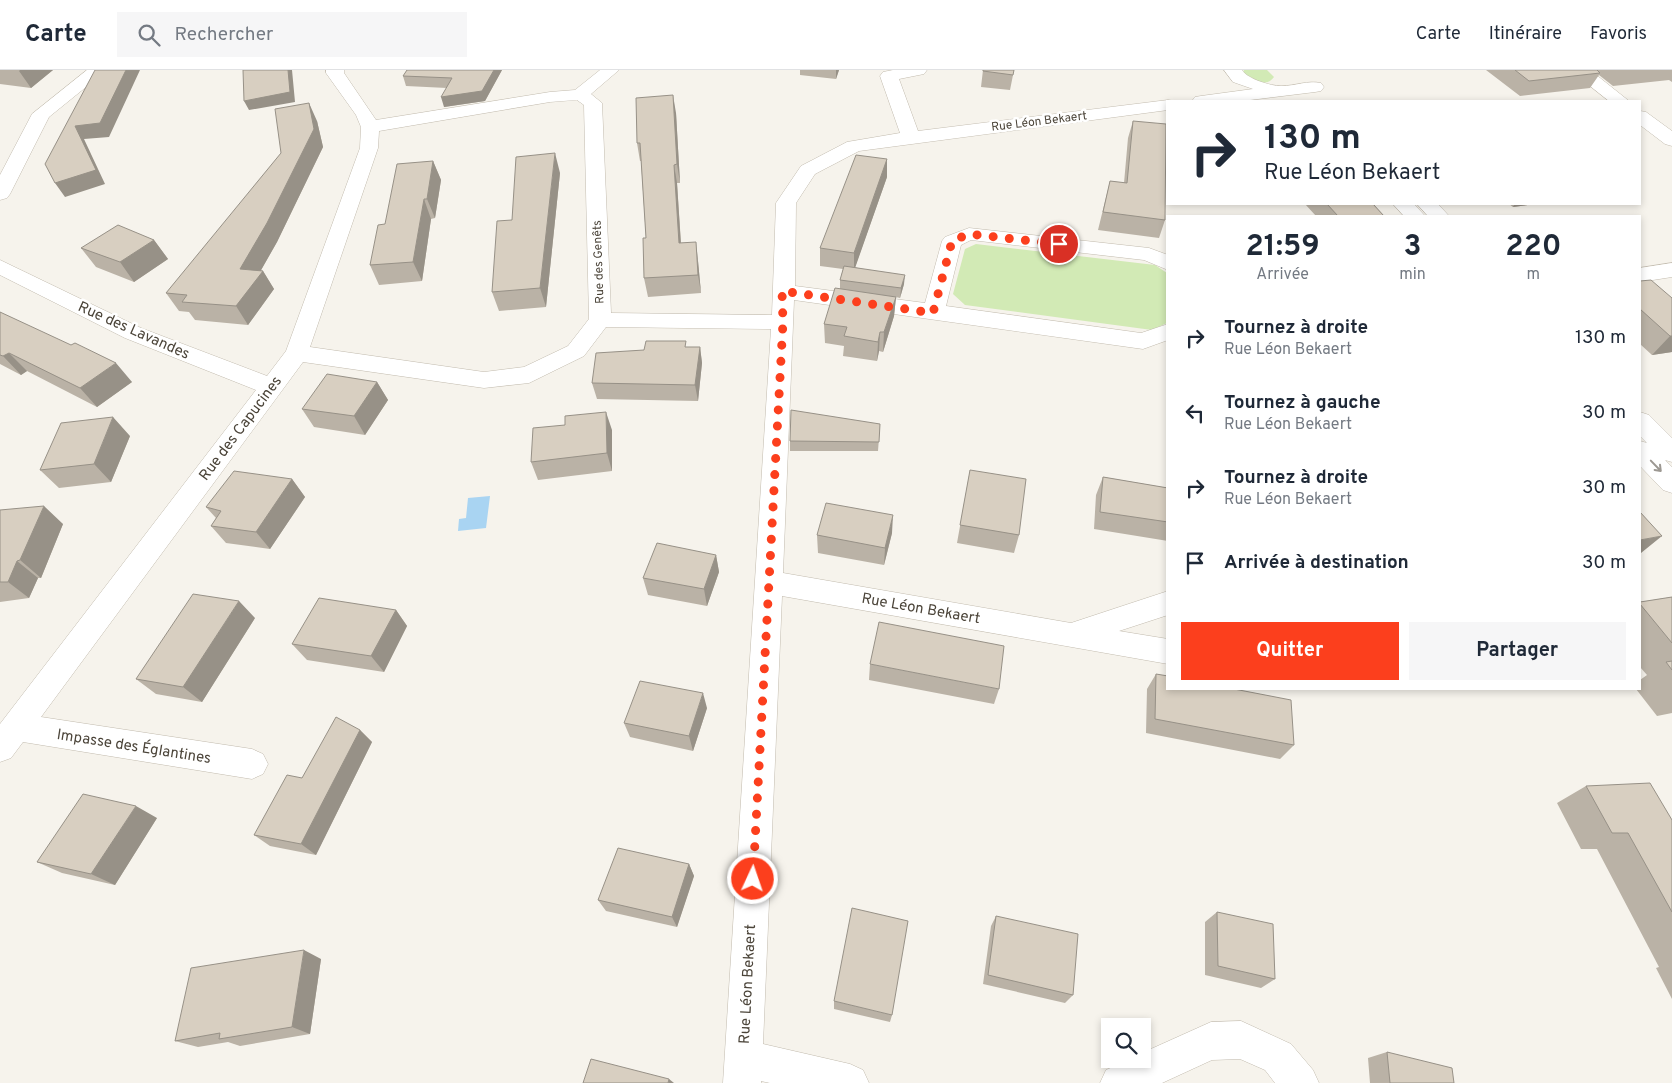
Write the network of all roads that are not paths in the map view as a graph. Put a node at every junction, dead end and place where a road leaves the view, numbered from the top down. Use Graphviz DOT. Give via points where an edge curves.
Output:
graph roads {
  1 [pos="98,70"];
  2 [pos="335,70"];
  3 [pos="610,70"];
  4 [pos="918,70"];
  5 [pos="1233,70"];
  6 [pos="1297,70"];
  7 [pos="1579,70"];
  8 [pos="1315,87"];
  9 [pos="1279,92"];
  10 [pos="580,95"];
  11 [pos="1210,100"];
  12 [pos="1298,100"];
  13 [pos="1327,100"];
  14 [pos="1619,100"];
  15 [pos="1166,105"];
  16 [pos="1641,117"];
  17 [pos="370,127"];
  18 [pos="911,137"];
  19 [pos="1672,140"];
  20 [pos="0,194"];
  21 [pos="1404,205"];
  22 [pos="1428,205"];
  23 [pos="1414,215"];
  24 [pos="1438,215"];
  25 [pos="1166,263"];
  26 [pos="0,267"];
  27 [pos="1672,270"];
  28 [pos="1641,275"];
  29 [pos="782,291"];
  30 [pos="933,313"];
  31 [pos="600,320"];
  32 [pos="783,322"];
  33 [pos="1166,333"];
  34 [pos="297,353"];
  35 [pos="271,387"];
  36 [pos="1641,422"];
  37 [pos="1641,451"];
  38 [pos="1672,454"];
  39 [pos="1672,483"];
  40 [pos="768,582"];
  41 [pos="1166,604"];
  42 [pos="1073,634"];
  43 [pos="1166,652"];
  44 [pos="8,737"];
  45 [pos="252,764"];
  46 [pos="743,1070"];
  47 [pos="850,1083"];
  48 [pos="1119,1083"];
  49 [pos="1300,1083"];
  1 -- 20 [label="street" via="41,114"];
  2 -- 17 [label="street"];
  3 -- 10 [label="street"];
  4 -- 18 [label="street" via="889,76"];
  5 -- 9 [label="street" via="1236,77"];
  6 -- 8 [label="street"];
  7 -- 14 [label="street"];
  8 -- 9 [label="street"];
  8 -- 13 [label="street"];
  9 -- 11 [label="street"];
  9 -- 12 [label="street"];
  10 -- 17 [label="street" via="550,97"];
  10 -- 31 [label="street, Rue des Genêts" via="593,103"];
  15 -- 18 [label="street, Rue Léon Bekaert"];
  16 -- 19 [label="street"];
  17 -- 34 [label="street, Rue des Capucines" via="369,148"];
  18 -- 29 [label="street, Rue Léon Bekaert" via="854,146 808,170 786,203"];
  21 -- 23 [label="street"];
  22 -- 24 [label="street"];
  25 -- 30 [label="street" via="1149,254 969,234 952,241"];
  26 -- 35 [label="street, Rue des Lavandes" via="133,333"];
  27 -- 28 [label="street"];
  29 -- 30 [label="street"];
  29 -- 32 [label="street, Rue Léon Bekaert"];
  30 -- 33 [label="street" via="1143,341"];
  31 -- 32 [label="street"];
  31 -- 34 [label="street, Rue des Genêts" via="576,351 529,375 484,380"];
  32 -- 40 [label="street, Rue Léon Bekaert"];
  34 -- 35 [label="street, Rue des Capucines"];
  35 -- 44 [label="street, Rue des Capucines"];
  36 -- 38 [label="street"];
  37 -- 39 [label="street, one-way"];
  40 -- 42 [label="street, Rue Léon Bekaert"];
  40 -- 46 [label="street, Rue Léon Bekaert"];
  41 -- 42 [label="street, Rue Léon Bekaert"];
  42 -- 43 [label="street, Rue Léon Bekaert"];
  44 -- 45 [label="street, Impasse des Églantines"];
  46 -- 47 [label="street, Rue Léon Bekaert"];
  48 -- 49 [label="street" via="1212,1041 1241,1040 1278,1057"];
}
